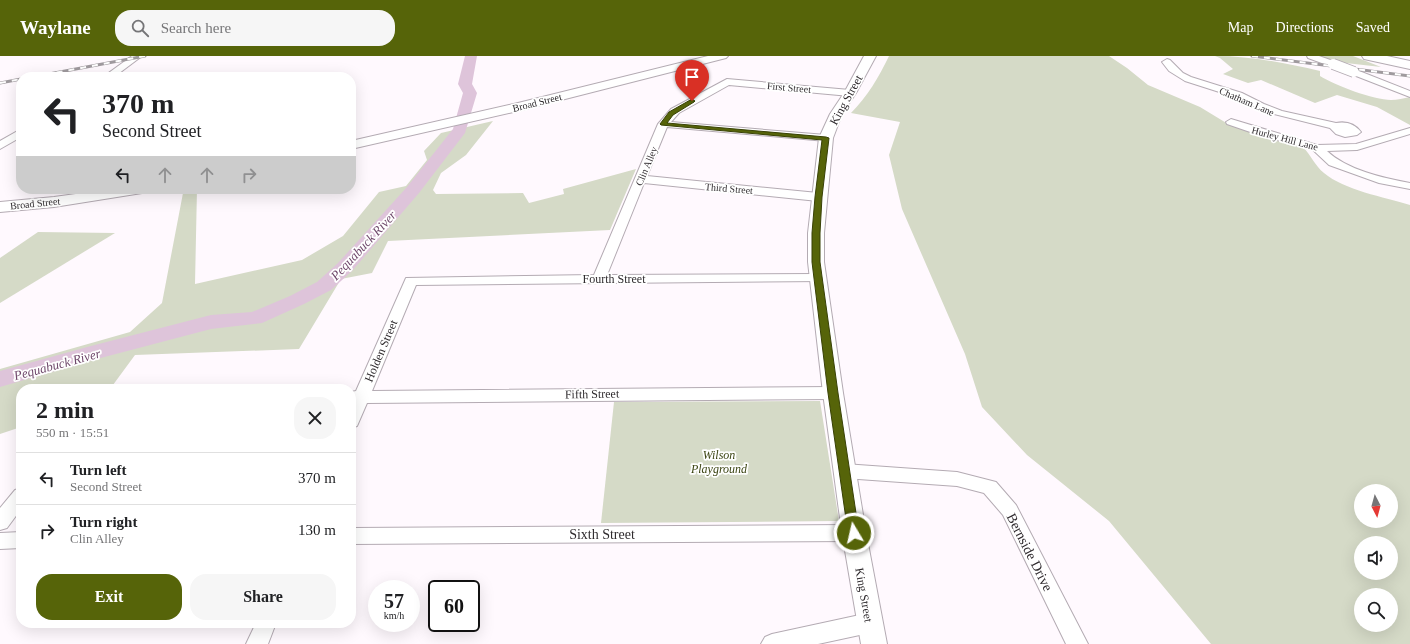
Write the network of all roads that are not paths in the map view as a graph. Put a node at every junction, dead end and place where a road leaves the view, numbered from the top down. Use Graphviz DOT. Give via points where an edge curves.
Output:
graph roads {
  1 [pos="138,56"];
  2 [pos="722,56"];
  3 [pos="870,56"];
  4 [pos="1311,56"];
  5 [pos="1369,56"];
  6 [pos="1166,62"];
  7 [pos="1410,65"];
  8 [pos="115,72"];
  9 [pos="727,82"];
  10 [pos="850,93"];
  11 [pos="1410,94"];
  12 [pos="1231,122"];
  13 [pos="663,124"];
  14 [pos="1410,132"];
  15 [pos="16,135"];
  16 [pos="826,138"];
  17 [pos="1375,140"];
  18 [pos="356,144"];
  19 [pos="0,146"];
  20 [pos="1317,148"];
  21 [pos="640,179"];
  22 [pos="1410,186"];
  23 [pos="108,194"];
  24 [pos="818,197"];
  25 [pos="0,207"];
  26 [pos="818,278"];
  27 [pos="599,279"];
  28 [pos="411,281"];
  29 [pos="833,393"];
  30 [pos="356,397"];
  31 [pos="844,471"];
  32 [pos="16,501"];
  33 [pos="0,522"];
  34 [pos="854,533"];
  35 [pos="356,536"];
  36 [pos="16,540"];
  37 [pos="0,541"];
  38 [pos="869,623"];
  39 [pos="264,628"];
  40 [pos="257,644"];
  41 [pos="772,644"];
  42 [pos="874,644"];
  43 [pos="1077,644"];
  1 -- 8 [label="street"];
  2 -- 18 [label="main road, Broad Street"];
  3 -- 10 [label="main road, King Street"];
  4 -- 11 [label="street, bridge"];
  5 -- 7 [label="highway"];
  6 -- 17 [label="street, Chatham Lane" via="1173,71 1185,78 1235,93 1282,115 1335,126 1348,126 1356,133"];
  9 -- 10 [label="street, First Street"];
  9 -- 13 [label="street, Clin Alley" via="675,111"];
  10 -- 16 [label="main road, King Street" via="836,114"];
  12 -- 20 [label="street, Hurley Hill Lane"];
  13 -- 16 [label="street"];
  13 -- 21 [label="street, Clin Alley"];
  14 -- 17 [label="street, Hurley Hill Lane"];
  15 -- 19 [label="street"];
  16 -- 24 [label="main road, King Street"];
  17 -- 20 [label="street, Hurley Hill Lane" via="1357,147"];
  20 -- 22 [label="street" via="1333,163 1383,181"];
  21 -- 24 [label="street, Third Street"];
  21 -- 27 [label="street, Clin Alley"];
  23 -- 25 [label="main road, Broad Street"];
  24 -- 26 [label="main road, King Street"];
  26 -- 27 [label="street, Fourth Street"];
  26 -- 29 [label="main road, King Street"];
  27 -- 28 [label="street, Fourth Street"];
  28 -- 30 [label="street, Holden Street"];
  29 -- 30 [label="street, Fifth Street"];
  29 -- 31 [label="main road, King Street"];
  31 -- 34 [label="main road, King Street"];
  31 -- 43 [label="street, Bernside Drive" via="957,479 990,487 1010,510"];
  32 -- 33 [label="street"];
  34 -- 35 [label="street, Sixth Street"];
  34 -- 38 [label="main road, King Street"];
  36 -- 37 [label="street"];
  38 -- 41 [label="street"];
  38 -- 42 [label="main road, King Street"];
  39 -- 40 [label="street"];
}
